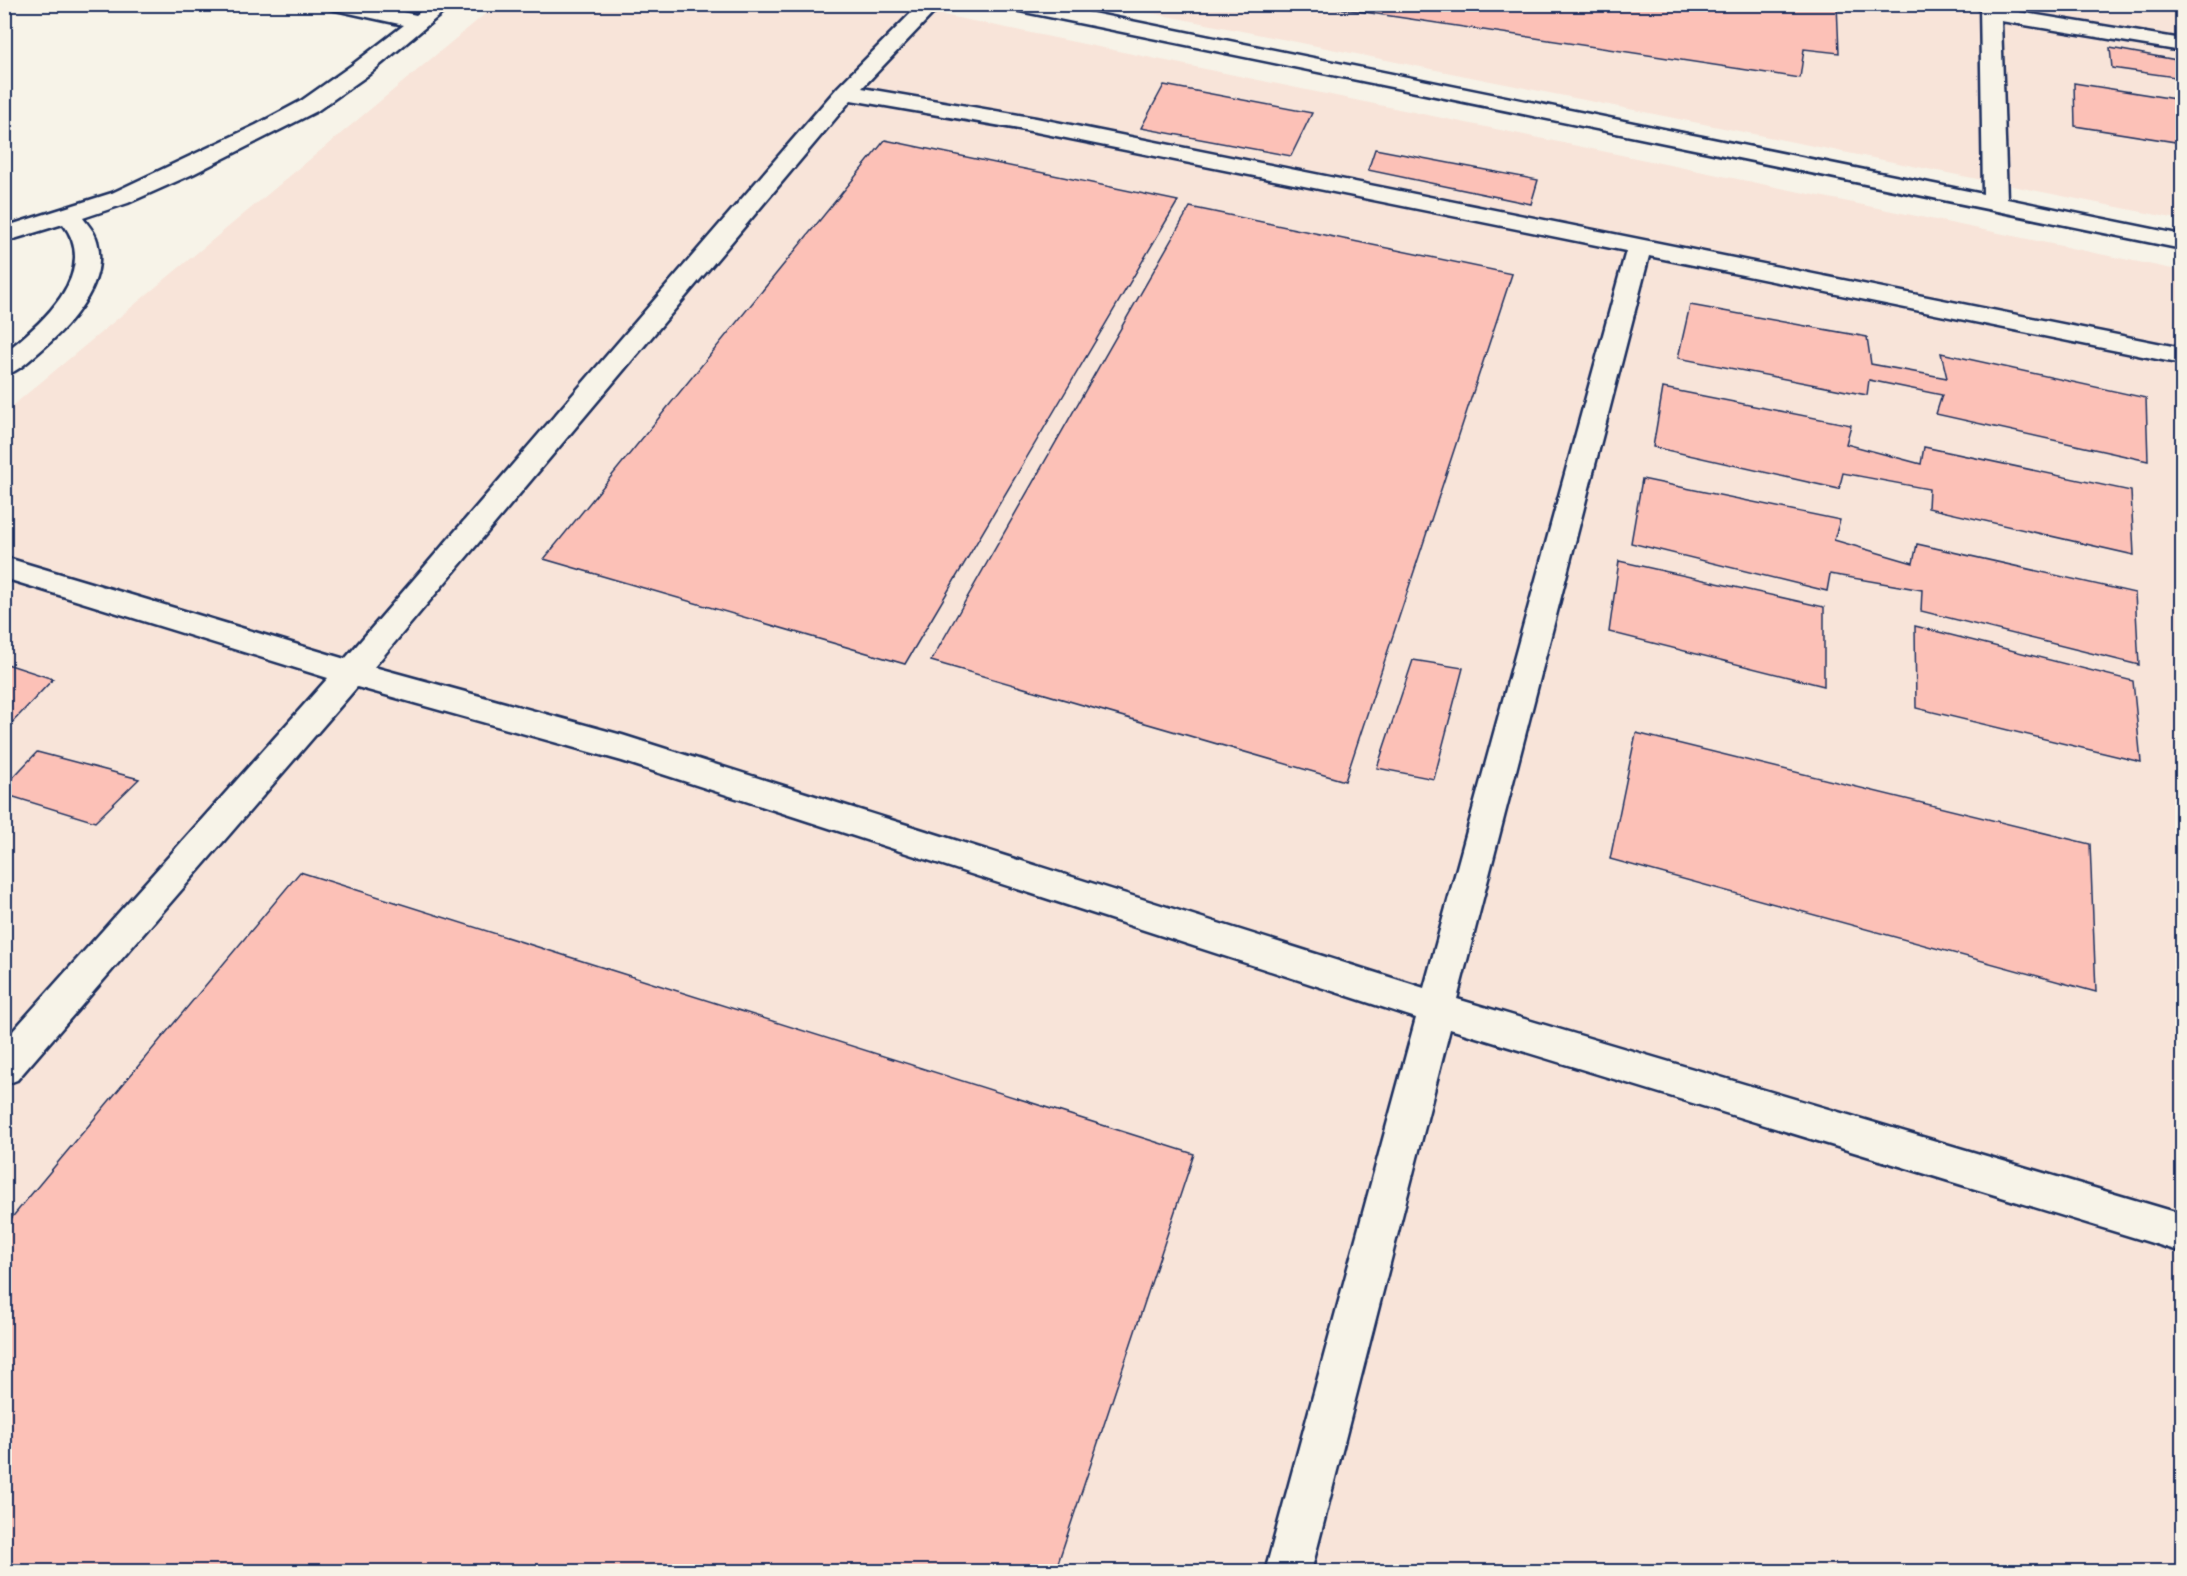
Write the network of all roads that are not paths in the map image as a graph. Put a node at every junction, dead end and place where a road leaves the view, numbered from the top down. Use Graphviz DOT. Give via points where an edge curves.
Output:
graph roads {
  1 [pos="333,4"];
  2 [pos="443,4"];
  3 [pos="933,4"];
  4 [pos="1015,4"];
  5 [pos="1990,9"];
  6 [pos="421,22"];
  7 [pos="2182,45"];
  8 [pos="846,92"];
  9 [pos="1995,204"];
  10 [pos="69,216"];
  11 [pos="4,235"];
  12 [pos="2182,242"];
  13 [pos="1639,247"];
  14 [pos="2182,356"];
  15 [pos="4,367"];
  16 [pos="4,567"];
  17 [pos="351,673"];
  18 [pos="1438,1009"];
  19 [pos="4,1068"];
  20 [pos="2182,1233"];
  21 [pos="1288,1572"];
  1 -- 6 [label="street"];
  2 -- 6 [label="street"];
  3 -- 8 [label="street"];
  4 -- 9 [label="street"];
  5 -- 7 [label="street"];
  5 -- 9 [label="street"];
  6 -- 10 [label="street" via="309,106 185,169"];
  8 -- 13 [label="street" via="1036,126"];
  8 -- 17 [label="street"];
  9 -- 12 [label="street"];
  10 -- 11 [label="street"];
  10 -- 15 [label="street" via="84,236 87,254 76,299 56,323"];
  13 -- 14 [label="street"];
  13 -- 18 [label="street" via="1531,644"];
  16 -- 17 [label="street"];
  17 -- 18 [label="street" via="622,748"];
  17 -- 19 [label="street"];
  18 -- 20 [label="street"];
  18 -- 21 [label="street"];
}
